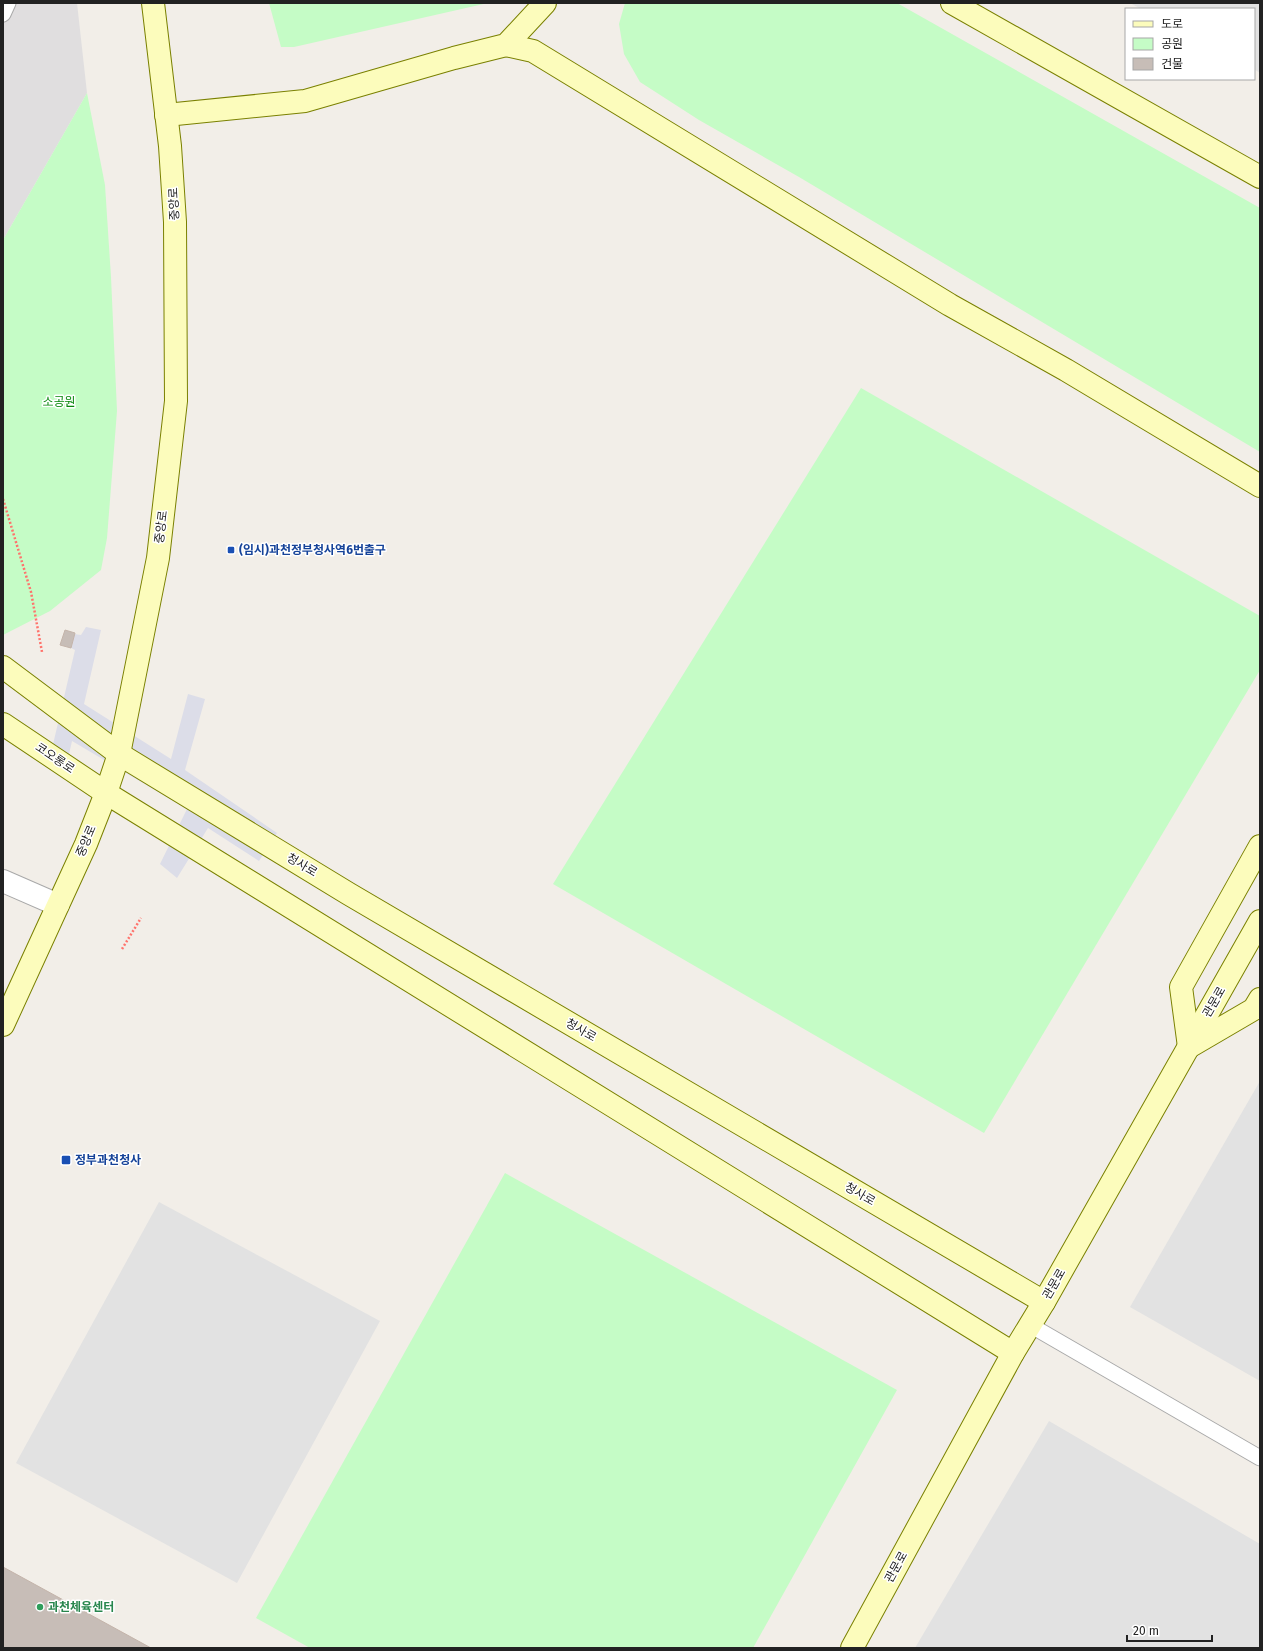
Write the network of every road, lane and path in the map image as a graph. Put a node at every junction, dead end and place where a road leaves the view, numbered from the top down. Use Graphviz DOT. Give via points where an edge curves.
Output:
graph roads {
  1 [pos="8,3"];
  2 [pos="152,3"];
  3 [pos="546,3"];
  4 [pos="952,3"];
  5 [pos="3,14"];
  6 [pos="506,45"];
  7 [pos="166,115"];
  8 [pos="1260,177"];
  9 [pos="1260,486"];
  10 [pos="3,499"];
  11 [pos="42,652"];
  12 [pos="3,667"];
  13 [pos="3,724"];
  14 [pos="120,754"];
  15 [pos="106,793"];
  16 [pos="1260,846"];
  17 [pos="3,882"];
  18 [pos="58,905"];
  19 [pos="141,918"];
  20 [pos="1260,921"];
  21 [pos="122,949"];
  22 [pos="1260,999"];
  23 [pos="3,1025"];
  24 [pos="1189,1047"];
  25 [pos="1044,1302"];
  26 [pos="1030,1325"];
  27 [pos="1013,1353"];
  28 [pos="1260,1458"];
  29 [pos="852,1648"];
  1 -- 5 [label="lane"];
  2 -- 7 [label="street, 중앙로"];
  3 -- 6 [label="street"];
  4 -- 8 [label="street"];
  6 -- 7 [label="street" via="305,101"];
  6 -- 9 [label="street" via="533,51 950,305 1066,370"];
  7 -- 14 [label="street, 중앙로" via="175,222 176,401 158,558"];
  10 -- 11 [label="path" via="31,592"];
  12 -- 14 [label="street, 청사로"];
  13 -- 15 [label="street, 코오롱로"];
  14 -- 15 [label="street, 중앙로"];
  14 -- 25 [label="street, 청사로" via="356,898"];
  15 -- 18 [label="street, 중앙로"];
  15 -- 27 [label="street"];
  16 -- 24 [label="street" via="1181,987"];
  17 -- 18 [label="street"];
  18 -- 23 [label="street, 중앙로"];
  19 -- 21 [label="path"];
  20 -- 24 [label="street, 관문로"];
  22 -- 24 [label="street" via="1254,1009"];
  24 -- 25 [label="street, 관문로"];
  25 -- 26 [label="street, 관문로"];
  26 -- 27 [label="street, 관문로"];
  26 -- 28 [label="lane"];
  27 -- 29 [label="street, 관문로"];
}
